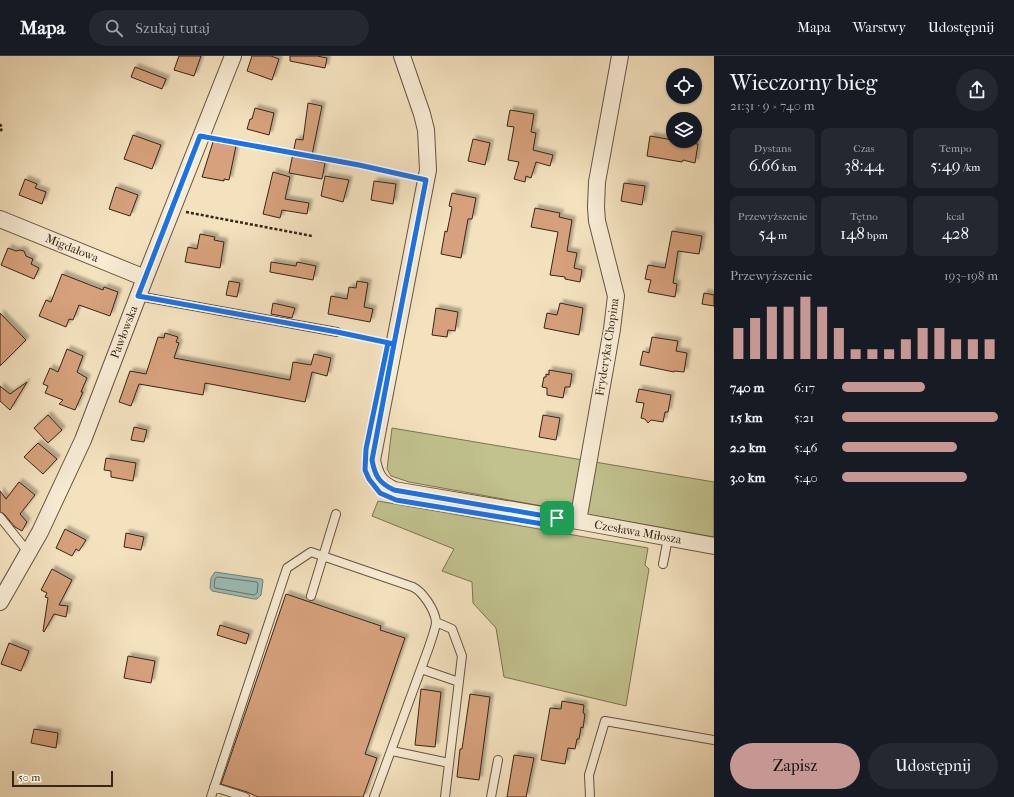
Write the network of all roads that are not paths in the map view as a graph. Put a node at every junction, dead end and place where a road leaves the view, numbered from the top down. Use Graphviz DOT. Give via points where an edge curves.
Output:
graph roads {
  1 [pos="233,56"];
  2 [pos="402,56"];
  3 [pos="620,56"];
  4 [pos="0,219"];
  5 [pos="145,278"];
  6 [pos="138,296"];
  7 [pos="337,332"];
  8 [pos="336,514"];
  9 [pos="0,517"];
  10 [pos="578,521"];
  11 [pos="668,538"];
  12 [pos="714,546"];
  13 [pos="28,552"];
  14 [pos="324,556"];
  15 [pos="662,564"];
  16 [pos="311,596"];
  17 [pos="0,602"];
  18 [pos="436,622"];
  19 [pos="421,668"];
  20 [pos="459,682"];
  21 [pos="714,740"];
  22 [pos="392,750"];
  23 [pos="498,760"];
  24 [pos="449,763"];
  25 [pos="214,787"];
  26 [pos="211,797"];
  27 [pos="245,797"];
  28 [pos="374,797"];
  29 [pos="445,797"];
  30 [pos="490,797"];
  31 [pos="590,797"];
  1 -- 5 [label="street, Pawłowska"];
  2 -- 10 [label="street, Czesława Miłosza" via="426,130 428,170 372,460 373,467 379,481 394,490"];
  3 -- 10 [label="street, Fryderyka Chopina" via="597,182 596,207 597,221 616,296"];
  4 -- 5 [label="street, Migdałowa"];
  5 -- 6 [label="street, Pawłowska"];
  6 -- 7 [label="lane"];
  6 -- 13 [label="street, Pawłowska" via="83,440"];
  8 -- 14 [label="lane"];
  9 -- 13 [label="lane"];
  10 -- 11 [label="street, Czesława Miłosza"];
  11 -- 12 [label="street, Czesława Miłosza"];
  11 -- 15 [label="lane"];
  13 -- 17 [label="street, Pawłowska"];
  14 -- 16 [label="lane"];
  14 -- 18 [label="lane" via="413,586 424,596"];
  14 -- 25 [label="lane" via="311,552 287,568"];
  18 -- 19 [label="lane"];
  18 -- 20 [label="lane" via="452,629 462,656"];
  19 -- 20 [label="lane"];
  19 -- 22 [label="lane"];
  20 -- 24 [label="lane"];
  21 -- 31 [label="lane" via="605,721 589,775"];
  22 -- 24 [label="lane"];
  22 -- 28 [label="lane"];
  23 -- 30 [label="lane"];
  24 -- 29 [label="lane"];
  25 -- 26 [label="lane"];
  25 -- 27 [label="lane"];
}
